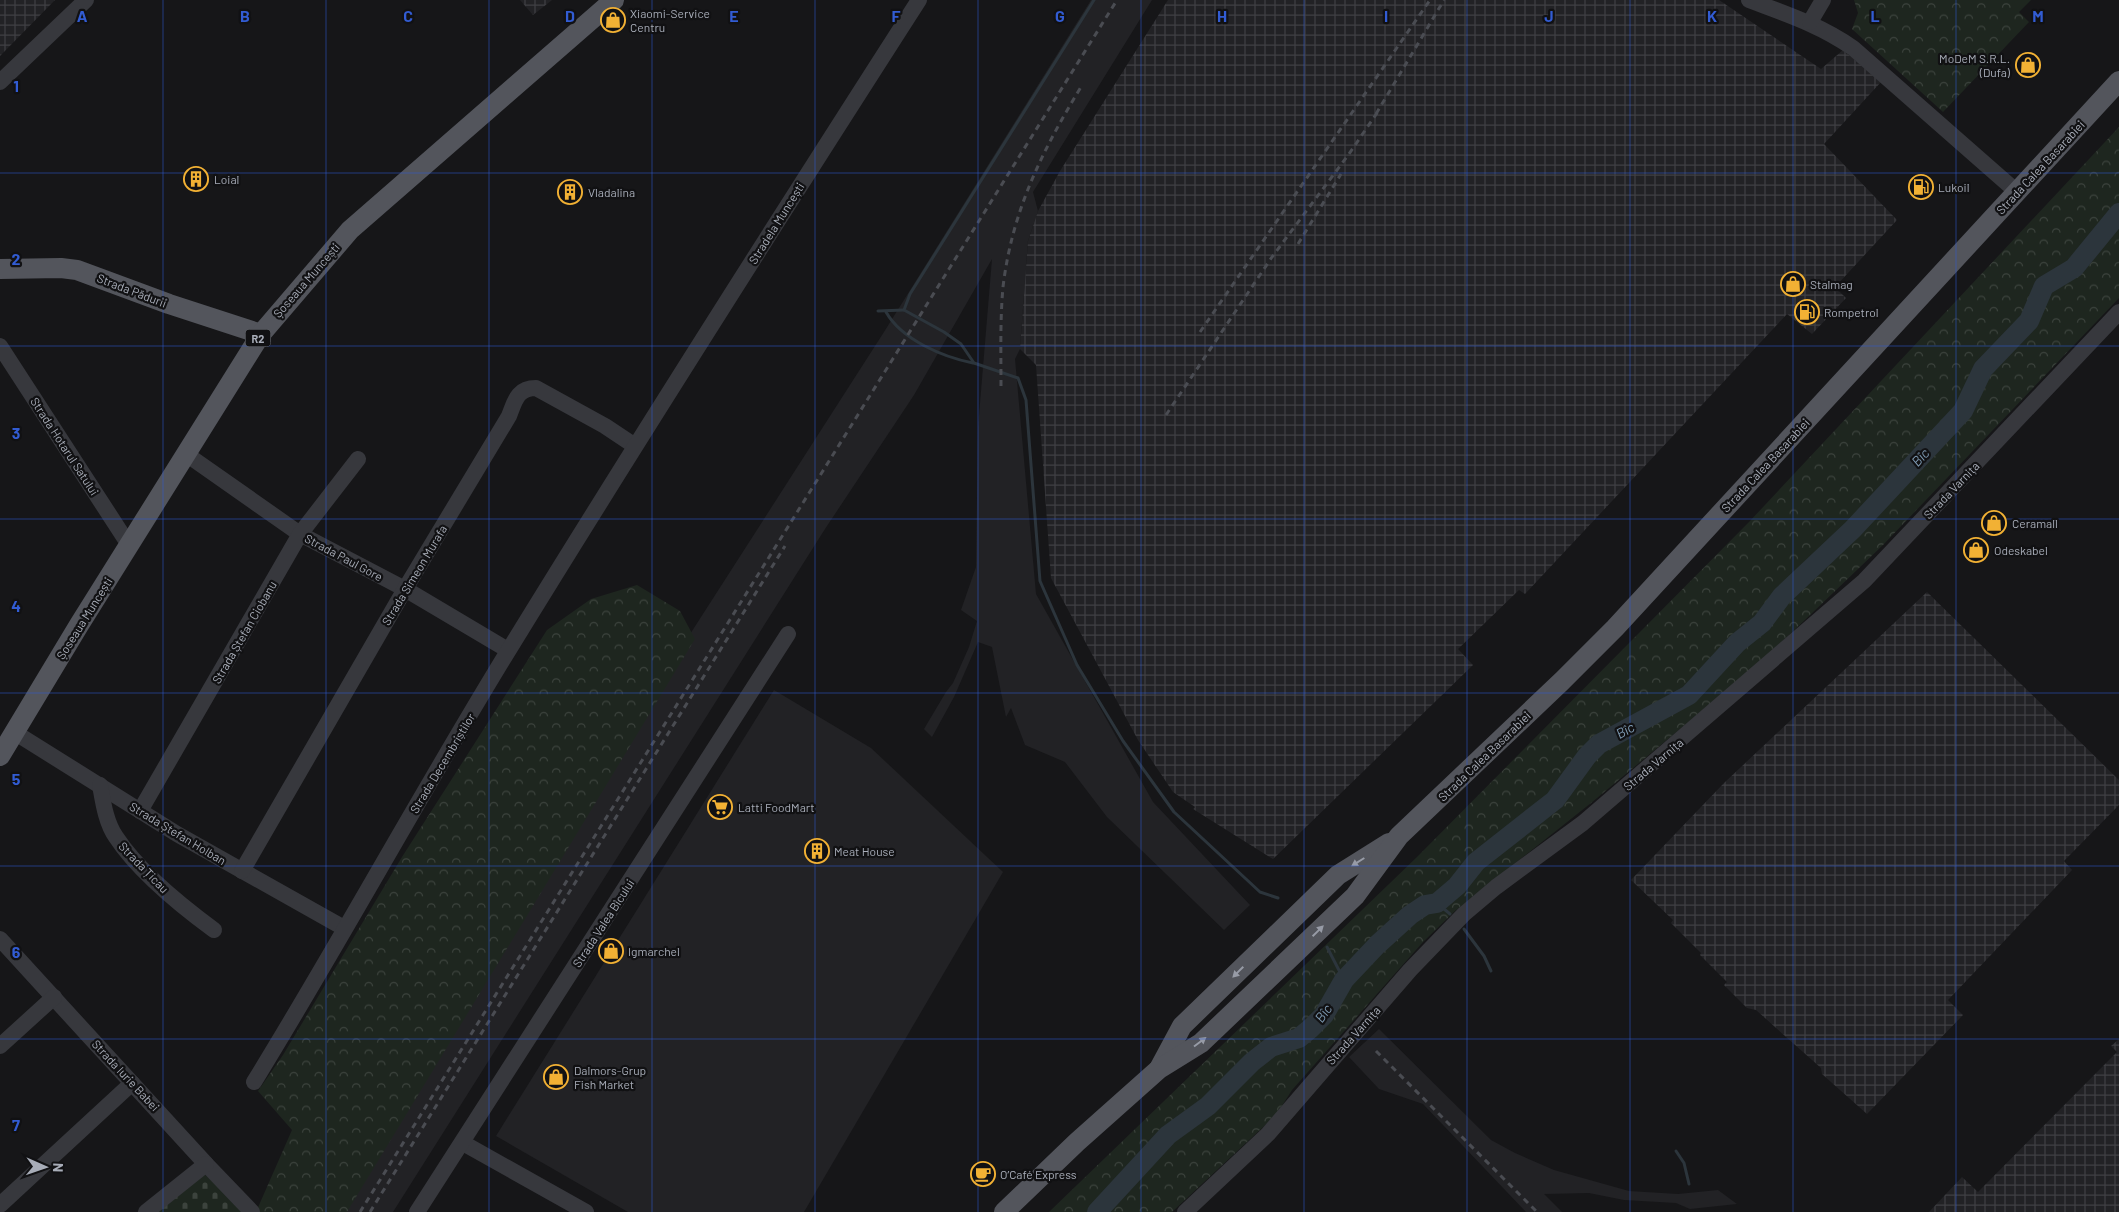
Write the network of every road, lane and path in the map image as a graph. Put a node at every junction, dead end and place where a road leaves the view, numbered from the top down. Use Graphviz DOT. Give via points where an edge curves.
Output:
graph roads {
  1 [pos="86,0"];
  2 [pos="614,0"];
  3 [pos="919,0"];
  4 [pos="1749,0"];
  5 [pos="1823,0"];
  6 [pos="1810,22"];
  7 [pos="2119,81"];
  8 [pos="0,82"];
  9 [pos="2017,192"];
  10 [pos="0,270"];
  11 [pos="2119,312"];
  12 [pos="261,334"];
  13 [pos="0,346"];
  14 [pos="634,446"];
  15 [pos="186,454"];
  16 [pos="358,459"];
  17 [pos="300,534"];
  18 [pos="129,545"];
  19 [pos="405,589"];
  20 [pos="788,634"];
  21 [pos="508,650"];
  22 [pos="14,732"];
  23 [pos="0,756"];
  24 [pos="100,786"];
  25 [pos="140,811"];
  26 [pos="1399,836"];
  27 [pos="242,872"];
  28 [pos="1338,875"];
  29 [pos="1355,896"];
  30 [pos="344,928"];
  31 [pos="214,930"];
  32 [pos="0,939"];
  33 [pos="1219,992"];
  34 [pos="54,997"];
  35 [pos="1235,1010"];
  36 [pos="0,1046"];
  37 [pos="1159,1069"];
  38 [pos="254,1082"];
  39 [pos="132,1083"];
  40 [pos="463,1143"];
  41 [pos="206,1164"];
  42 [pos="0,1205"];
  43 [pos="146,1212"];
  44 [pos="253,1212"];
  45 [pos="417,1212"];
  46 [pos="586,1212"];
  47 [pos="1004,1212"];
  48 [pos="1185,1212"];
  1 -- 8 [label="street"];
  2 -- 12 [label="main road, Șoseaua Muncești / R2" via="350,230"];
  3 -- 14 [label="street, Stradela Muncești"];
  4 -- 6 [label="street"];
  5 -- 6 [label="street"];
  6 -- 9 [label="street" via="1853,48"];
  7 -- 9 [label="main road, Strada Calea Basarabiei"];
  9 -- 26 [label="main road, Strada Calea Basarabiei" via="1614,628"];
  10 -- 12 [label="main road, Strada Pădurii" via="77,270"];
  11 -- 48 [label="street, Strada Varnița" via="1864,581 1582,823 1464,914 1268,1134"];
  12 -- 15 [label="main road, Șoseaua Muncești / R2"];
  13 -- 18 [label="street, Strada Hotarul Satului"];
  14 -- 19 [label="street, Strada Simeon Murafa" via="536,388 522,391"];
  14 -- 21 [label="street, Strada Decembriștilor"];
  15 -- 17 [label="street, Strada Paul Gore"];
  15 -- 18 [label="main road, Șoseaua Muncești / R2"];
  16 -- 17 [label="street, Strada Ștefan Ciobanu"];
  17 -- 19 [label="street, Strada Paul Gore"];
  17 -- 25 [label="street, Strada Ștefan Ciobanu"];
  18 -- 22 [label="main road, Șoseaua Muncești / R2"];
  19 -- 21 [label="street, Strada Paul Gore"];
  19 -- 27 [label="street, Strada Simeon Murafa"];
  20 -- 40 [label="street, Strada Valea Bîcului"];
  21 -- 30 [label="street, Strada Decembriștilor"];
  22 -- 23 [label="main road, Șoseaua Muncești / R2"];
  22 -- 24 [label="street, Strada Ștefan Holban"];
  24 -- 25 [label="street, Strada Ștefan Holban"];
  24 -- 31 [label="street, Strada Țicau" via="115,836 153,878"];
  25 -- 27 [label="street, Strada Ștefan Holban"];
  26 -- 28 [label="main road, Strada Calea Basarabiei, one-way"];
  26 -- 29 [label="main road, Strada Calea Basarabiei"];
  27 -- 30 [label="street, Strada Ștefan Holban"];
  28 -- 29 [label="main road" via="1349,884"];
  28 -- 33 [label="main road, Strada Calea Basarabiei, one-way"];
  35 -- 29 [label="main road, Strada Calea Basarabiei, one-way"];
  30 -- 38 [label="street, Strada Decembriștilor"];
  32 -- 34 [label="street, Strada Iurie Babei"];
  33 -- 35 [label="main road" via="1221,1004"];
  33 -- 37 [label="main road, Strada Calea Basarabiei" via="1182,1026"];
  34 -- 36 [label="street"];
  34 -- 39 [label="street, Strada Iurie Babei"];
  37 -- 35 [label="main road, Strada Calea Basarabiei, one-way" via="1201,1043"];
  37 -- 47 [label="main road, Strada Calea Basarabiei"];
  39 -- 41 [label="street, Strada Iurie Babei"];
  39 -- 42 [label="street"];
  40 -- 45 [label="street, Strada Valea Bîcului"];
  40 -- 46 [label="street"];
  41 -- 43 [label="street"];
  41 -- 44 [label="street, Strada Iurie Babei"];
}
